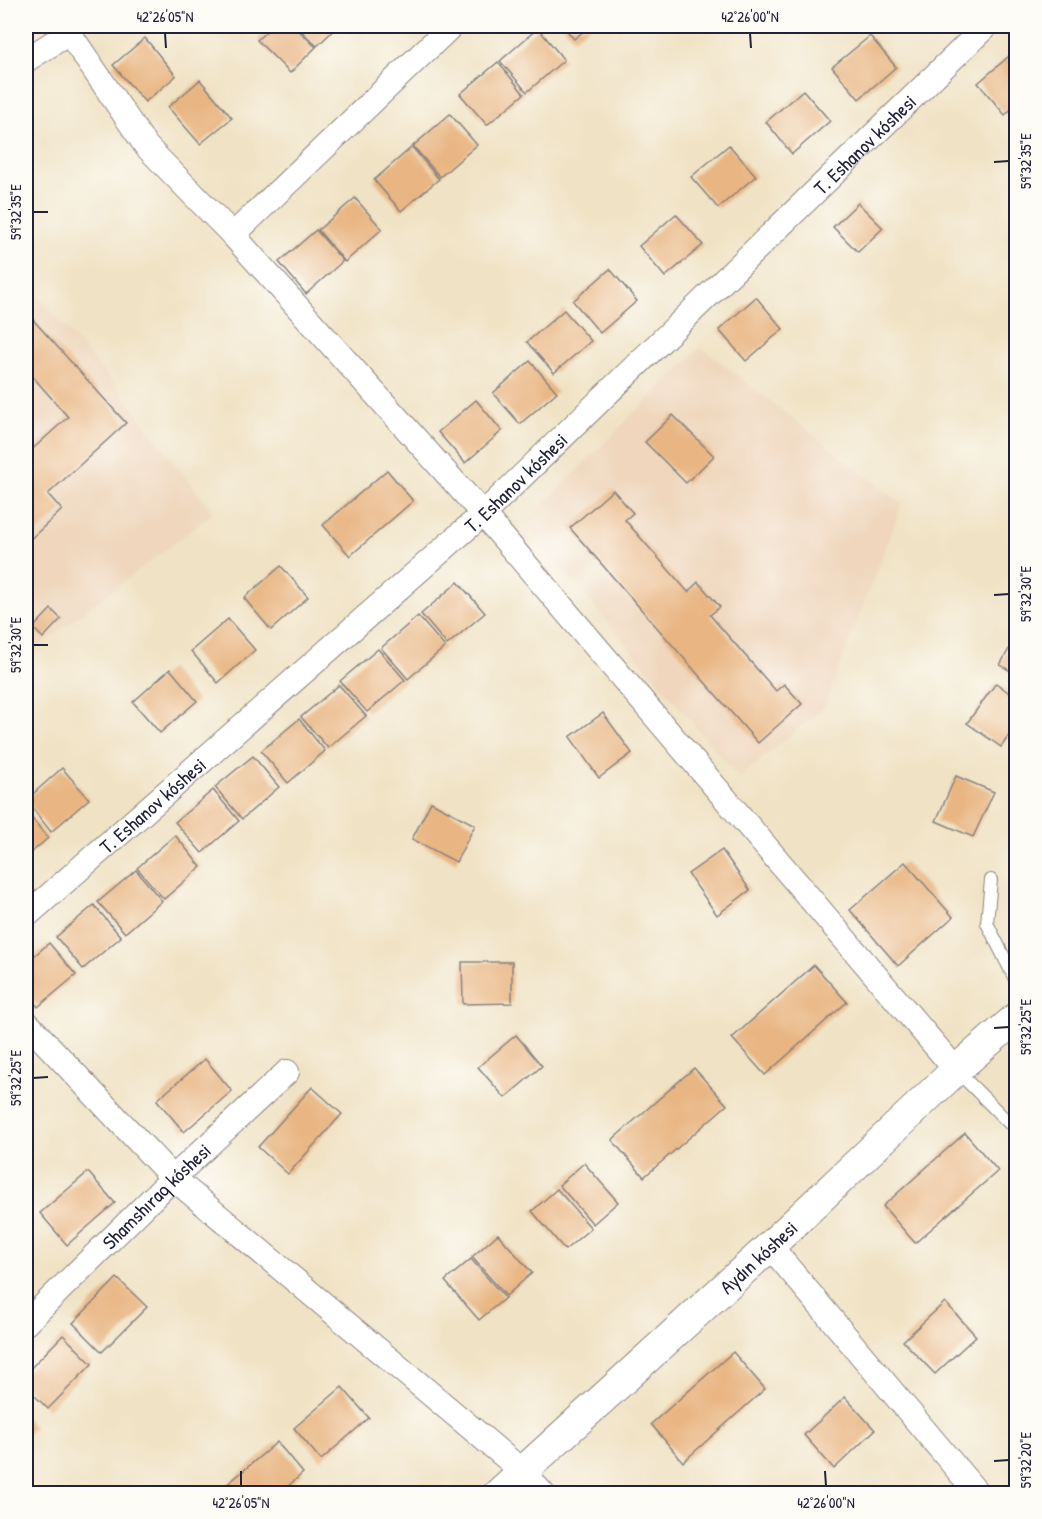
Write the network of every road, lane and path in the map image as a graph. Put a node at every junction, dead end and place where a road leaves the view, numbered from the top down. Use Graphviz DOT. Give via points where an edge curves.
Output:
graph roads {
  1 [pos="451,26"];
  2 [pos="986,26"];
  3 [pos="69,29"];
  4 [pos="26,60"];
  5 [pos="233,235"];
  6 [pos="483,514"];
  7 [pos="991,880"];
  8 [pos="26,916"];
  9 [pos="1017,981"];
  10 [pos="1017,1018"];
  11 [pos="26,1022"];
  12 [pos="956,1070"];
  13 [pos="287,1072"];
  14 [pos="1017,1130"];
  15 [pos="173,1178"];
  16 [pos="770,1246"];
  17 [pos="26,1323"];
  18 [pos="522,1471"];
  19 [pos="498,1494"];
  20 [pos="543,1494"];
  21 [pos="978,1494"];
  1 -- 5 [label="street"];
  2 -- 6 [label="street, T. Eshanov kóshesi"];
  3 -- 4 [label="street"];
  3 -- 5 [label="street" via="146,146"];
  5 -- 6 [label="street"];
  6 -- 8 [label="street, T. Eshanov kóshesi"];
  6 -- 12 [label="street"];
  7 -- 9 [label="lane" via="987,922"];
  10 -- 12 [label="street, Aydın kóshesi"];
  11 -- 15 [label="street"];
  12 -- 14 [label="lane"];
  12 -- 16 [label="street, Aydın kóshesi"];
  13 -- 15 [label="street, Shamshıraq kóshesi"];
  15 -- 17 [label="street, Shamshıraq kóshesi"];
  15 -- 18 [label="street"];
  16 -- 18 [label="street, Aydın kóshesi"];
  16 -- 21 [label="street"];
  18 -- 19 [label="street, Aydın kóshesi"];
  18 -- 20 [label="street"];
}
